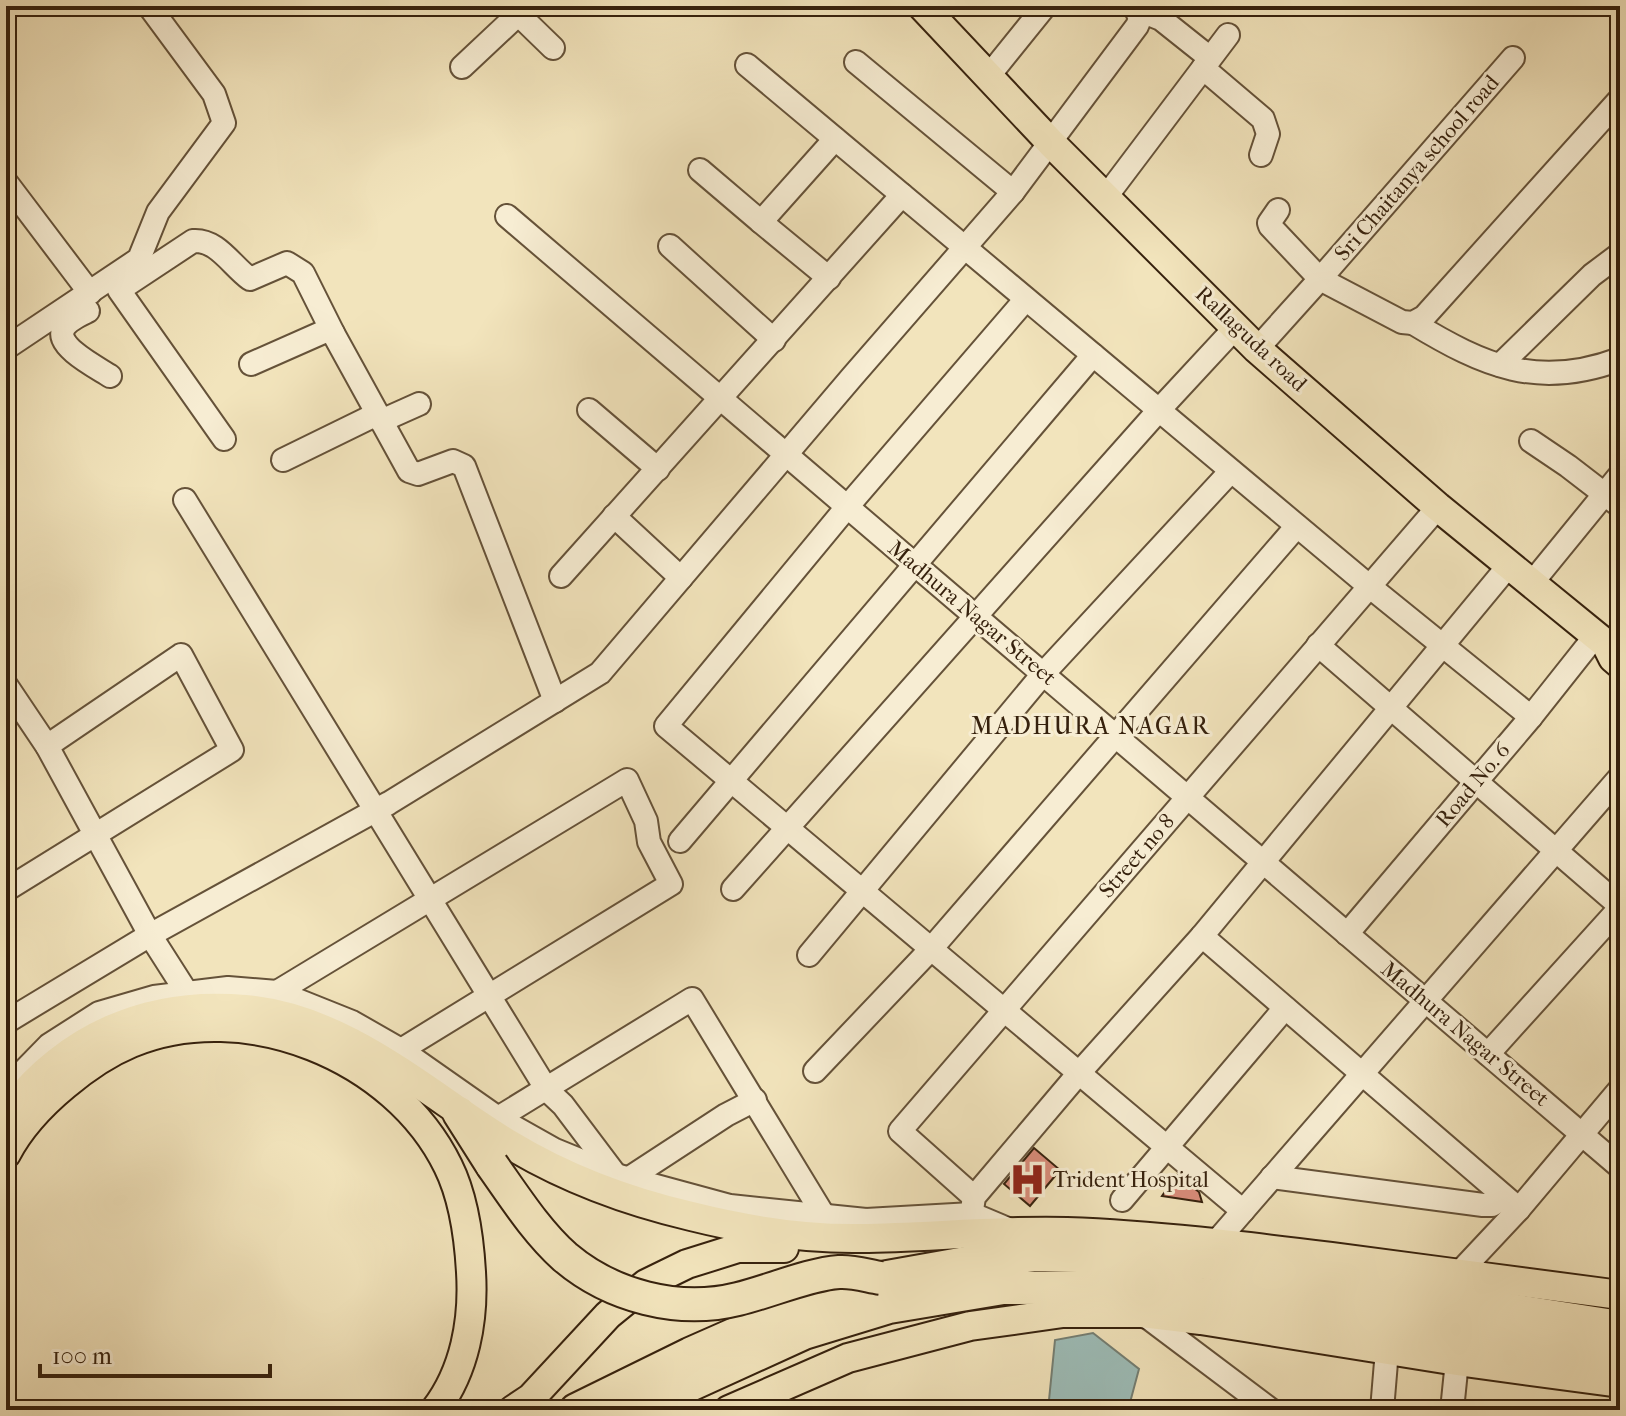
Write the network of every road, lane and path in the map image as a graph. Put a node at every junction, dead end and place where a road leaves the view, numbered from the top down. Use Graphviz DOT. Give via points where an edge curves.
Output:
graph roads {
  1 [pos="149,6"];
  2 [pos="1045,6"];
  3 [pos="1134,7"];
  4 [pos="932,9"];
  5 [pos="522,10"];
  6 [pos="1228,35"];
  7 [pos="553,48"];
  8 [pos="1513,58"];
  9 [pos="856,62"];
  10 [pos="1207,63"];
  11 [pos="747,65"];
  12 [pos="462,67"];
  13 [pos="987,78"];
  14 [pos="1620,99"];
  15 [pos="835,139"];
  16 [pos="1051,143"];
  17 [pos="1261,155"];
  18 [pos="700,170"];
  19 [pos="6,182"];
  20 [pos="1013,192"];
  21 [pos="902,195"];
  22 [pos="1105,198"];
  23 [pos="1278,210"];
  24 [pos="507,216"];
  25 [pos="761,222"];
  26 [pos="670,246"];
  27 [pos="966,248"];
  28 [pos="1620,254"];
  29 [pos="829,278"];
  30 [pos="1320,279"];
  31 [pos="119,290"];
  32 [pos="90,293"];
  33 [pos="1026,299"];
  34 [pos="1413,323"];
  35 [pos="1235,328"];
  36 [pos="333,333"];
  37 [pos="774,340"];
  38 [pos="6,342"];
  39 [pos="1257,349"];
  40 [pos="1093,355"];
  41 [pos="1620,359"];
  42 [pos="251,364"];
  43 [pos="1500,365"];
  44 [pos="110,376"];
  45 [pos="721,399"];
  46 [pos="419,404"];
  47 [pos="589,410"];
  48 [pos="1159,410"];
  49 [pos="379,418"];
  50 [pos="224,439"];
  51 [pos="1531,441"];
  52 [pos="786,454"];
  53 [pos="283,460"];
  54 [pos="658,469"];
  55 [pos="1231,471"];
  56 [pos="1620,475"];
  57 [pos="185,500"];
  58 [pos="1612,500"];
  59 [pos="847,507"];
  60 [pos="1438,507"];
  61 [pos="614,516"];
  62 [pos="1297,526"];
  63 [pos="1510,564"];
  64 [pos="916,566"];
  65 [pos="561,576"];
  66 [pos="681,578"];
  67 [pos="1531,584"];
  68 [pos="1369,586"];
  69 [pos="975,616"];
  70 [pos="1318,645"];
  71 [pos="1441,645"];
  72 [pos="1613,649"];
  73 [pos="1043,674"];
  74 [pos="6,685"];
  75 [pos="555,701"];
  76 [pos="1391,708"];
  77 [pos="1531,717"];
  78 [pos="1115,736"];
  79 [pos="47,746"];
  80 [pos="1620,777"];
  81 [pos="1477,781"];
  82 [pos="732,782"];
  83 [pos="1187,797"];
  84 [pos="382,806"];
  85 [pos="787,828"];
  86 [pos="96,836"];
  87 [pos="680,841"];
  88 [pos="1557,849"];
  89 [pos="1263,862"];
  90 [pos="733,889"];
  91 [pos="6,890"];
  92 [pos="862,891"];
  93 [pos="435,895"];
  94 [pos="1620,907"];
  95 [pos="1347,934"];
  96 [pos="150,935"];
  97 [pos="1202,936"];
  98 [pos="931,949"];
  99 [pos="809,955"];
  100 [pos="277,992"];
  101 [pos="187,993"];
  102 [pos="494,993"];
  103 [pos="1426,1001"];
  104 [pos="1285,1008"];
  105 [pos="1004,1010"];
  106 [pos="6,1022"];
  107 [pos="401,1050"];
  108 [pos="1488,1054"];
  109 [pos="815,1071"];
  110 [pos="1079,1073"];
  111 [pos="1362,1074"];
  112 [pos="6,1089"];
  113 [pos="1620,1089"];
  114 [pos="555,1093"];
  115 [pos="755,1100"];
  116 [pos="459,1113"];
  117 [pos="6,1115"];
  118 [pos="498,1118"];
  119 [pos="1583,1135"];
  120 [pos="1167,1147"];
  121 [pos="6,1154"];
  122 [pos="1620,1167"];
  123 [pos="622,1177"];
  124 [pos="1272,1177"];
  125 [pos="1122,1200"];
  126 [pos="1511,1204"];
  127 [pos="973,1206"];
  128 [pos="1243,1211"];
  129 [pos="824,1216"];
  130 [pos="1014,1232"];
  131 [pos="1216,1242"];
  132 [pos="1458,1274"];
  133 [pos="881,1278"];
  134 [pos="1620,1295"];
  135 [pos="1142,1313"];
  136 [pos="1620,1327"];
  137 [pos="1387,1350"];
  138 [pos="1620,1357"];
  139 [pos="1457,1361"];
  140 [pos="1620,1383"];
  141 [pos="657,1403"];
  142 [pos="435,1410"];
  143 [pos="513,1410"];
  144 [pos="576,1410"];
  145 [pos="635,1410"];
  146 [pos="729,1410"];
  147 [pos="1271,1410"];
  148 [pos="1382,1410"];
  149 [pos="1452,1410"];
  1 -- 32 [label="street" via="214,94 224,123 158,212 139,259"];
  2 -- 13 [label="street"];
  3 -- 10 [label="street" via="1161,19"];
  3 -- 16 [label="street" via="1140,19 1137,26"];
  4 -- 13 [label="main road, Rallaguda road"];
  5 -- 7 [label="street"];
  5 -- 12 [label="street"];
  6 -- 10 [label="street"];
  8 -- 30 [label="street, Sri Chaitanya school road"];
  9 -- 20 [label="street"];
  10 -- 17 [label="street" via="1263,119 1268,134"];
  10 -- 22 [label="street"];
  11 -- 15 [label="street"];
  13 -- 16 [label="main road, Rallaguda road"];
  14 -- 34 [label="street" via="1424,317"];
  15 -- 21 [label="street"];
  15 -- 25 [label="street"];
  16 -- 20 [label="street"];
  16 -- 22 [label="main road, Rallaguda road"];
  18 -- 25 [label="street"];
  19 -- 32 [label="street"];
  20 -- 27 [label="street"];
  21 -- 27 [label="street"];
  21 -- 29 [label="street"];
  22 -- 35 [label="main road, Rallaguda road"];
  23 -- 30 [label="street" via="1270,226"];
  24 -- 45 [label="street, Madhura Nagar Street"];
  25 -- 29 [label="street"];
  26 -- 37 [label="street"];
  27 -- 33 [label="street"];
  27 -- 52 [label="street"];
  28 -- 43 [label="street"];
  29 -- 37 [label="street"];
  30 -- 34 [label="street"];
  30 -- 39 [label="street, Sri Chaitanya school road"];
  31 -- 36 [label="street" via="193,241 204,240 250,279 287,263 303,273"];
  31 -- 44 [label="street" via="62,331 72,351"];
  31 -- 50 [label="street"];
  32 -- 38 [label="street" via="9,346"];
  33 -- 40 [label="street"];
  33 -- 59 [label="street"];
  34 -- 43 [label="street" via="1458,350"];
  35 -- 39 [label="main road, Rallaguda road"];
  35 -- 48 [label="street"];
  36 -- 42 [label="street" via="322,330"];
  36 -- 49 [label="street"];
  37 -- 45 [label="street"];
  39 -- 60 [label="main road, Rallaguda road"];
  40 -- 48 [label="street"];
  40 -- 64 [label="street"];
  41 -- 43 [label="street" via="1557,373 1528,373"];
  45 -- 52 [label="street, Madhura Nagar Street"];
  45 -- 54 [label="street"];
  46 -- 49 [label="street"];
  47 -- 54 [label="street"];
  48 -- 55 [label="street"];
  48 -- 69 [label="street"];
  49 -- 53 [label="street"];
  49 -- 75 [label="street" via="413,474 453,461 464,466"];
  51 -- 58 [label="street"];
  52 -- 59 [label="street, Madhura Nagar Street"];
  52 -- 66 [label="street"];
  54 -- 61 [label="street"];
  55 -- 62 [label="street"];
  55 -- 73 [label="street"];
  56 -- 58 [label="street"];
  57 -- 84 [label="street"];
  58 -- 67 [label="street"];
  59 -- 64 [label="street, Madhura Nagar Street"];
  59 -- 82 [label="street" via="666,726"];
  60 -- 63 [label="main road, Rallaguda road"];
  60 -- 68 [label="street, Street no 8"];
  61 -- 65 [label="street"];
  61 -- 66 [label="street"];
  62 -- 68 [label="street"];
  62 -- 78 [label="street"];
  63 -- 67 [label="main road, Rallaguda road"];
  63 -- 71 [label="street"];
  64 -- 69 [label="street, Madhura Nagar Street"];
  64 -- 82 [label="street"];
  66 -- 75 [label="street" via="600,673"];
  67 -- 72 [label="main road, Rallaguda road"];
  68 -- 70 [label="street, Street no 8"];
  68 -- 71 [label="street"];
  69 -- 73 [label="street, Madhura Nagar Street"];
  69 -- 85 [label="street"];
  70 -- 76 [label="street"];
  70 -- 83 [label="street, Street no 8"];
  71 -- 76 [label="street"];
  71 -- 77 [label="street"];
  72 -- 77 [label="street, Road No. 6"];
  73 -- 78 [label="street, Madhura Nagar Street"];
  73 -- 92 [label="street"];
  74 -- 79 [label="street"];
  75 -- 84 [label="street"];
  76 -- 81 [label="street"];
  76 -- 89 [label="street"];
  77 -- 81 [label="street, Road No. 6"];
  78 -- 83 [label="street, Madhura Nagar Street"];
  78 -- 98 [label="street"];
  79 -- 86 [label="street"];
  79 -- 86 [label="street" via="181,655 232,750"];
  80 -- 88 [label="street"];
  81 -- 88 [label="street"];
  81 -- 95 [label="street, Road No. 6"];
  82 -- 85 [label="street"];
  82 -- 87 [label="street"];
  83 -- 89 [label="street, Madhura Nagar Street"];
  83 -- 105 [label="street, Street no 8"];
  84 -- 93 [label="street"];
  84 -- 96 [label="street"];
  85 -- 90 [label="street"];
  85 -- 92 [label="street"];
  86 -- 91 [label="street"];
  86 -- 96 [label="street"];
  88 -- 94 [label="street"];
  88 -- 103 [label="street"];
  89 -- 95 [label="street, Madhura Nagar Street"];
  89 -- 97 [label="street"];
  92 -- 98 [label="street"];
  92 -- 99 [label="street"];
  93 -- 100 [label="street"];
  93 -- 102 [label="street"];
  93 -- 102 [label="street" via="627,780 671,884"];
  94 -- 108 [label="street"];
  95 -- 103 [label="street, Madhura Nagar Street"];
  96 -- 101 [label="street"];
  96 -- 106 [label="street"];
  97 -- 104 [label="street"];
  97 -- 110 [label="street"];
  98 -- 105 [label="street"];
  98 -- 109 [label="street"];
  100 -- 101 [label="street" via="228,988"];
  100 -- 107 [label="street" via="352,1022"];
  101 -- 112 [label="street" via="99,1013 49,1045"];
  102 -- 107 [label="street"];
  102 -- 114 [label="street"];
  103 -- 108 [label="street, Madhura Nagar Street"];
  103 -- 111 [label="street"];
  104 -- 111 [label="street"];
  104 -- 120 [label="street"];
  105 -- 110 [label="street"];
  105 -- 127 [label="street, Street no 8" via="900,1131"];
  107 -- 118 [label="street"];
  108 -- 119 [label="street, Madhura Nagar Street"];
  110 -- 120 [label="street"];
  110 -- 127 [label="street"];
  111 -- 124 [label="street"];
  111 -- 126 [label="street"];
  113 -- 119 [label="street"];
  114 -- 115 [label="street" via="692,999"];
  114 -- 118 [label="street"];
  114 -- 123 [label="street"];
  115 -- 123 [label="street"];
  115 -- 129 [label="street"];
  116 -- 117 [label="main road" via="337,1034 275,1013 216,1007 144,1017 77,1045"];
  116 -- 130 [label="main road" via="551,1168 640,1203 695,1217 803,1236"];
  116 -- 133 [label="highway, bridge" via="541,1231 563,1255 615,1288 653,1300 700,1304 839,1272"];
  118 -- 123 [label="street" via="555,1150"];
  119 -- 122 [label="street, Madhura Nagar Street"];
  119 -- 126 [label="street"];
  120 -- 125 [label="street"];
  120 -- 128 [label="street"];
  121 -- 142 [label="main road" via="32,1116 81,1071 161,1033 216,1027 253,1030 316,1047 351,1066 383,1086 420,1123 449,1166 461,1201 470,1245 470,1319 456,1375"];
  123 -- 129 [label="street" via="730,1206"];
  124 -- 126 [label="street" via="1483,1205"];
  124 -- 128 [label="street"];
  126 -- 132 [label="street"];
  127 -- 129 [label="street" via="866,1220"];
  127 -- 130 [label="street"];
  128 -- 131 [label="street"];
  130 -- 131 [label="main road"];
  130 -- 143 [label="main road" via="976,1245 738,1248 687,1264 646,1284 608,1315 531,1398"];
  131 -- 132 [label="main road"];
  132 -- 134 [label="main road"];
  133 -- 136 [label="highway" via="1035,1255 1120,1257 1206,1263"];
  133 -- 144 [label="highway" via="792,1309"];
  135 -- 137 [label="main road"];
  135 -- 146 [label="main road" via="1063,1313 970,1326 848,1358"];
  135 -- 147 [label="street"];
  137 -- 139 [label="main road"];
  137 -- 148 [label="street"];
  138 -- 141 [label="highway" via="1141,1287 1003,1288 889,1307 804,1333"];
  139 -- 140 [label="main road"];
  139 -- 149 [label="street"];
  141 -- 145 [label="highway"];
}
